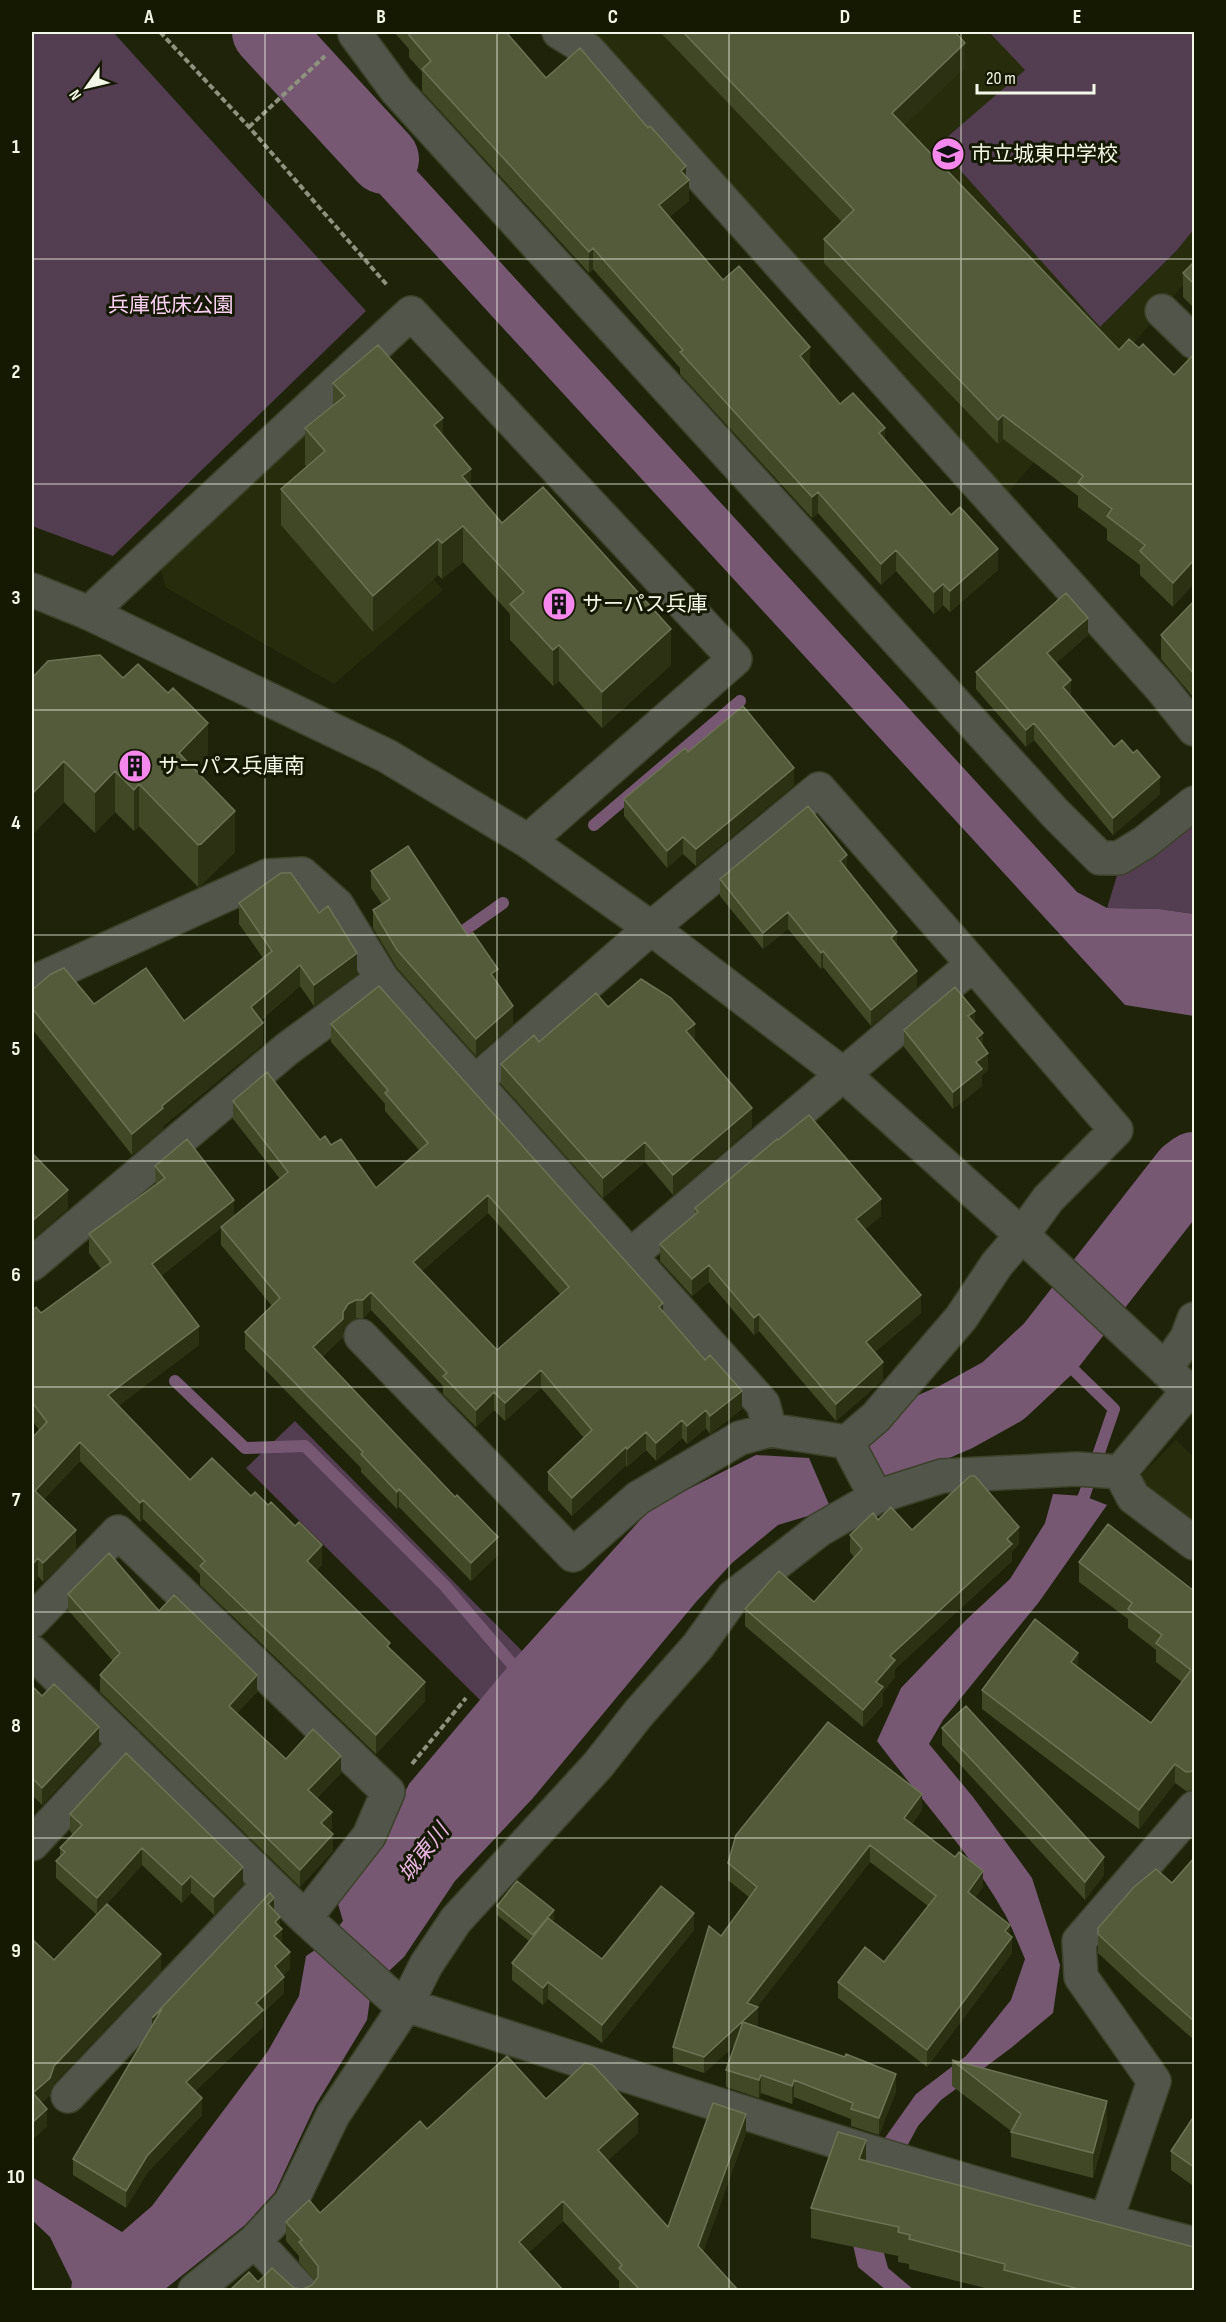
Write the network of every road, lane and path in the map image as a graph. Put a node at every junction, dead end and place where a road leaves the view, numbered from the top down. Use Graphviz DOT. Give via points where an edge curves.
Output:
graph roads {
  1 [pos="160,32"];
  2 [pos="559,32"];
  3 [pos="345,40"];
  4 [pos="249,127"];
  5 [pos="1162,311"];
  6 [pos="411,313"];
  7 [pos="1194,342"];
  8 [pos="36,598"];
  9 [pos="89,613"];
  10 [pos="1194,729"];
  11 [pos="1194,803"];
  12 [pos="528,842"];
  13 [pos="651,928"];
  14 [pos="973,964"];
  15 [pos="382,979"];
  16 [pos="32,983"];
  17 [pos="844,1075"];
  18 [pos="475,1082"];
  19 [pos="1031,1243"];
  20 [pos="630,1256"];
  21 [pos="32,1264"];
  22 [pos="1194,1319"];
  23 [pos="361,1336"];
  24 [pos="1182,1385"];
  25 [pos="770,1430"];
  26 [pos="847,1442"];
  27 [pos="1102,1471"];
  28 [pos="876,1497"];
  29 [pos="1194,1543"];
  30 [pos="32,1621"];
  31 [pos="32,1652"];
  32 [pos="466,1698"];
  33 [pos="126,1743"];
  34 [pos="388,1792"];
  35 [pos="1194,1808"];
  36 [pos="32,1844"];
  37 [pos="269,1884"];
  38 [pos="311,1924"];
  39 [pos="399,2001"];
  40 [pos="68,2096"];
  41 [pos="1106,2221"];
  42 [pos="255,2241"];
  43 [pos="1194,2244"];
  44 [pos="195,2290"];
  45 [pos="300,2290"];
  1 -- 4 [label="path"];
  2 -- 10 [label="street" via="588,50"];
  3 -- 4 [label="path"];
  3 -- 11 [label="street" via="355,34 397,92 1100,858 1119,858"];
  4 -- 6 [label="path"];
  5 -- 7 [label="street"];
  6 -- 9 [label="street"];
  6 -- 12 [label="street" via="735,659"];
  8 -- 9 [label="street"];
  9 -- 12 [label="street" via="387,756"];
  12 -- 13 [label="street"];
  13 -- 14 [label="street" via="819,789"];
  13 -- 17 [label="street"];
  13 -- 18 [label="street"];
  14 -- 17 [label="street"];
  14 -- 19 [label="street" via="1116,1130 1048,1199"];
  15 -- 16 [label="street" via="337,905 302,874 267,876"];
  15 -- 18 [label="street"];
  15 -- 21 [label="street" via="287,1049"];
  17 -- 19 [label="street"];
  17 -- 20 [label="street"];
  18 -- 20 [label="street"];
  19 -- 24 [label="street"];
  19 -- 26 [label="street" via="997,1264 961,1318 876,1416"];
  20 -- 25 [label="street" via="763,1404"];
  22 -- 24 [label="street" via="1186,1338"];
  23 -- 25 [label="street" via="573,1555 638,1498 740,1438"];
  24 -- 27 [label="street"];
  25 -- 26 [label="street"];
  26 -- 28 [label="street"];
  27 -- 28 [label="street" via="942,1476"];
  27 -- 29 [label="street"];
  28 -- 39 [label="street" via="819,1530 733,1597 699,1646 598,1765 456,1920"];
  30 -- 34 [label="street" via="118,1532"];
  31 -- 33 [label="street"];
  32 -- 34 [label="path"];
  33 -- 36 [label="street"];
  33 -- 37 [label="street"];
  34 -- 38 [label="street" via="369,1836"];
  35 -- 41 [label="street" via="1079,1941 1081,1977 1154,2081"];
  37 -- 38 [label="street"];
  37 -- 40 [label="street"];
  38 -- 39 [label="street"];
  39 -- 41 [label="street" via="869,2153"];
  39 -- 42 [label="street" via="333,2115 291,2202"];
  41 -- 43 [label="street"];
  42 -- 44 [label="street"];
  42 -- 45 [label="street"];
}
